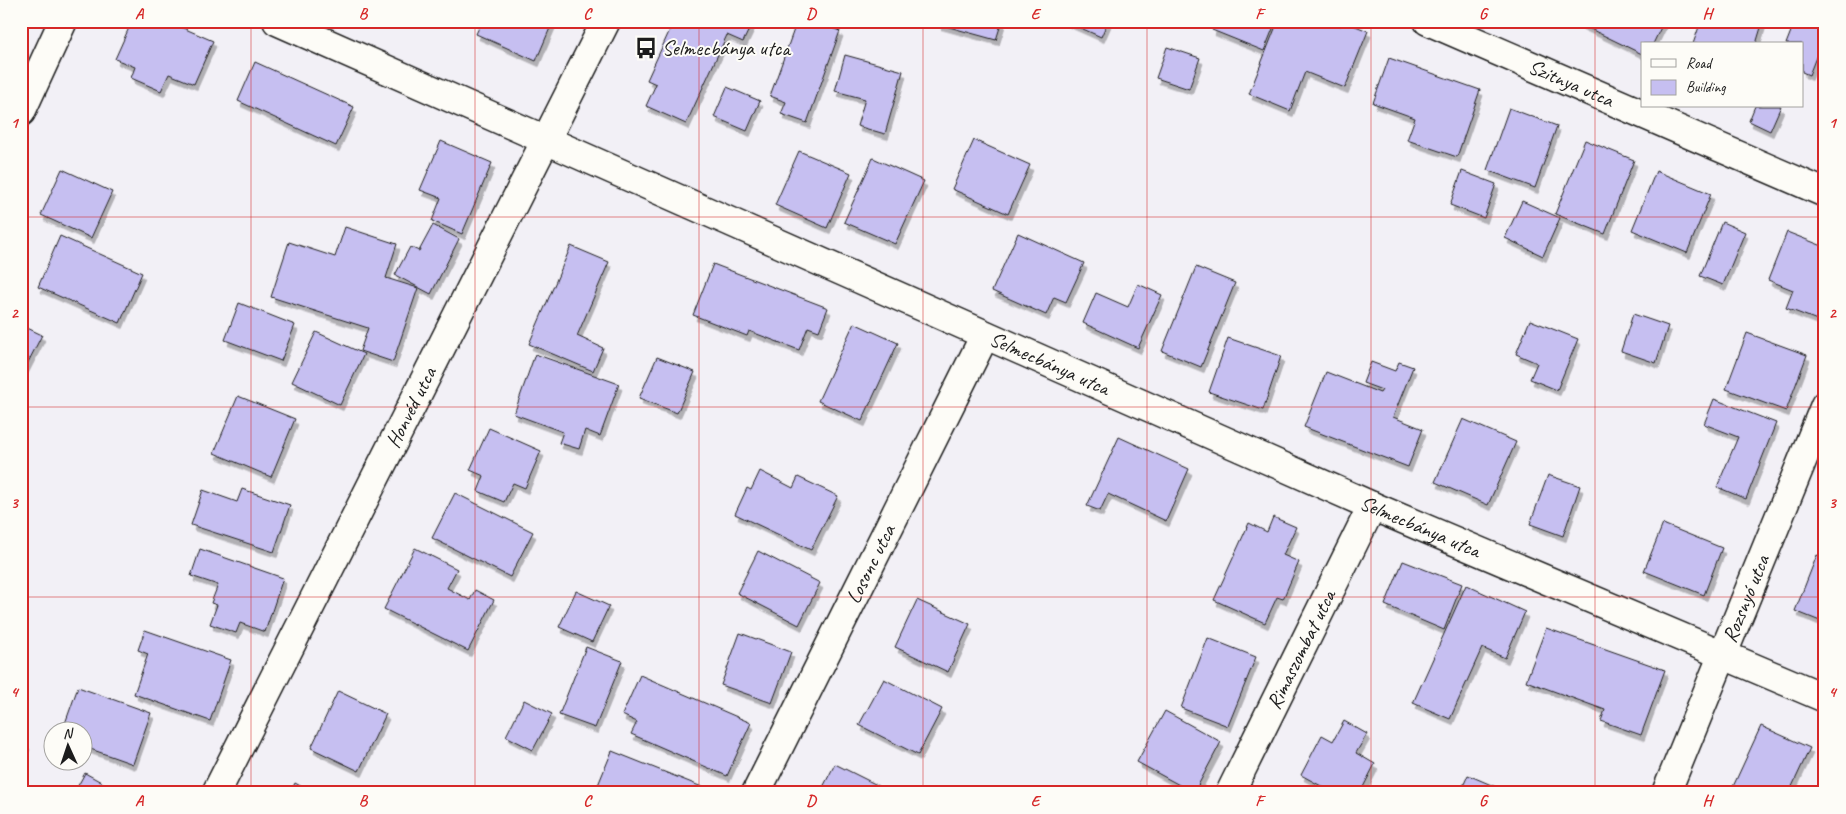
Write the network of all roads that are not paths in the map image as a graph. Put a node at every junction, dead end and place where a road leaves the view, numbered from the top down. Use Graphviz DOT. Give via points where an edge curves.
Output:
graph roads {
  1 [pos="63,21"];
  2 [pos="277,21"];
  3 [pos="606,21"];
  4 [pos="1428,21"];
  5 [pos="21,112"];
  6 [pos="545,141"];
  7 [pos="1825,193"];
  8 [pos="985,335"];
  9 [pos="1825,405"];
  10 [pos="1372,506"];
  11 [pos="1723,654"];
  12 [pos="1825,698"];
  13 [pos="216,793"];
  14 [pos="756,793"];
  15 [pos="1230,793"];
  16 [pos="1666,793"];
  1 -- 5 [label="street"];
  2 -- 6 [label="street, Selmecbánya utca"];
  3 -- 6 [label="street, Honvéd utca"];
  4 -- 7 [label="street, Szitnya utca"];
  6 -- 8 [label="street, Selmecbánya utca"];
  6 -- 13 [label="street, Honvéd utca"];
  8 -- 10 [label="street, Selmecbánya utca"];
  8 -- 14 [label="street, Losonc utca"];
  9 -- 11 [label="street, Rozsnyó utca"];
  10 -- 11 [label="street, Selmecbánya utca"];
  10 -- 15 [label="street, Rimaszombat utca"];
  11 -- 12 [label="street, Selmecbánya utca"];
  11 -- 16 [label="street, Rozsnyó utca"];
}
